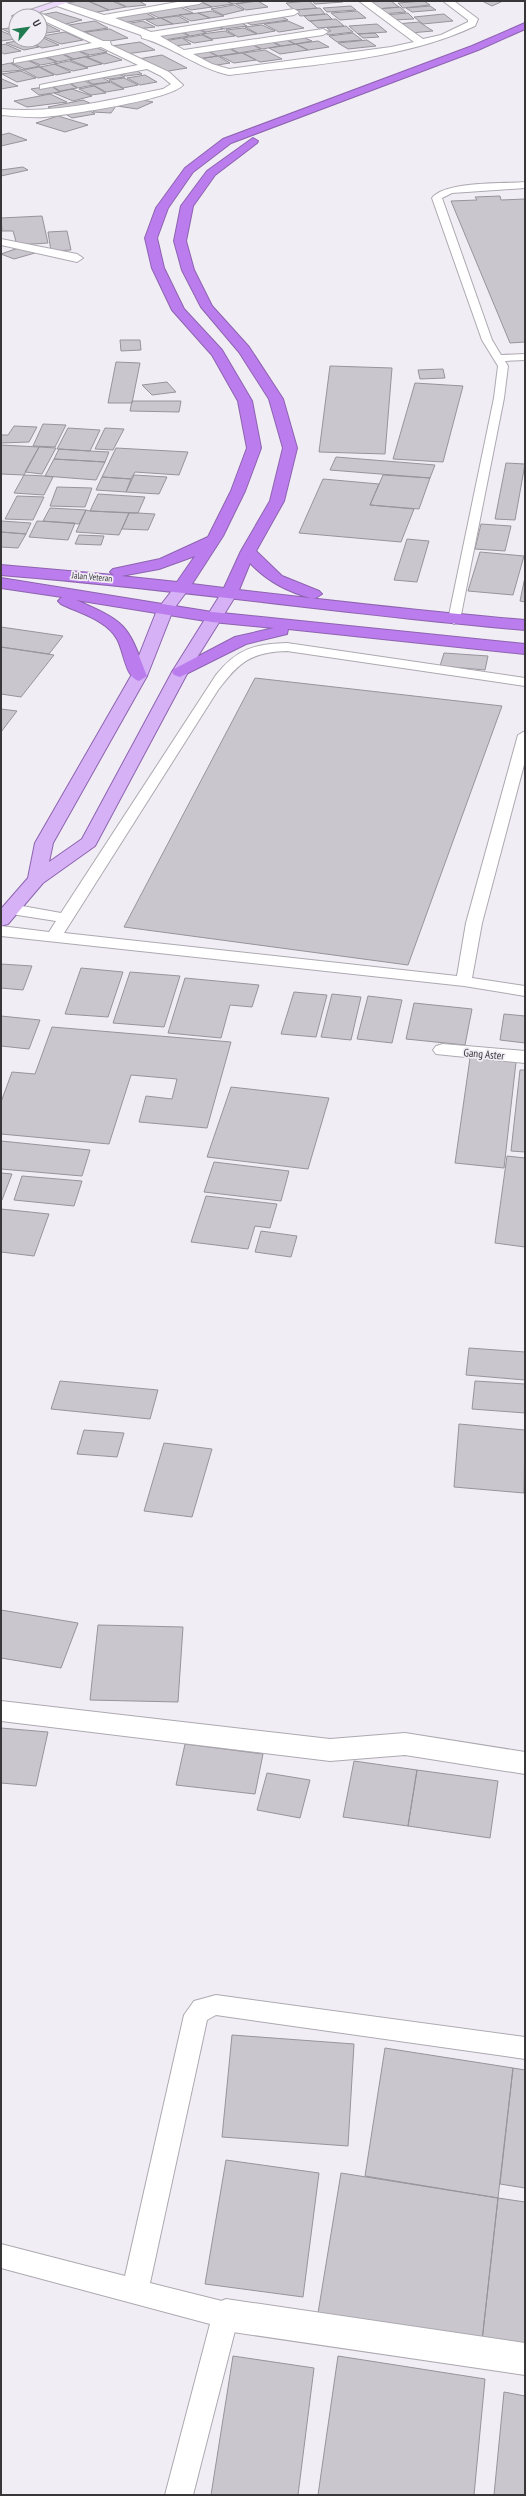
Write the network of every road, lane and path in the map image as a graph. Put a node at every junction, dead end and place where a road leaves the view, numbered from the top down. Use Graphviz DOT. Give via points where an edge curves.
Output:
graph roads {
  1 [pos="199,1"];
  2 [pos="283,1"];
  3 [pos="364,1"];
  4 [pos="448,1"];
  5 [pos="64,3"];
  6 [pos="45,8"];
  7 [pos="294,12"];
  8 [pos="104,17"];
  9 [pos="48,20"];
  10 [pos="525,26"];
  11 [pos="150,35"];
  12 [pos="525,36"];
  13 [pos="134,38"];
  14 [pos="119,41"];
  15 [pos="104,44"];
  16 [pos="422,44"];
  17 [pos="341,46"];
  18 [pos="183,53"];
  19 [pos="353,56"];
  20 [pos="17,61"];
  21 [pos="147,66"];
  22 [pos="44,87"];
  23 [pos="1,112"];
  24 [pos="525,185"];
  25 [pos="1,242"];
  26 [pos="77,258"];
  27 [pos="525,357"];
  28 [pos="498,358"];
  29 [pos="216,536"];
  30 [pos="248,551"];
  31 [pos="1,570"];
  32 [pos="89,576"];
  33 [pos="1,583"];
  34 [pos="182,587"];
  35 [pos="36,588"];
  36 [pos="230,592"];
  37 [pos="165,610"];
  38 [pos="388,613"];
  39 [pos="212,617"];
  40 [pos="454,620"];
  41 [pos="525,625"];
  42 [pos="342,630"];
  43 [pos="525,649"];
  44 [pos="180,672"];
  45 [pos="139,676"];
  46 [pos="525,682"];
  47 [pos="525,737"];
  48 [pos="37,879"];
  49 [pos="6,915"];
  50 [pos="66,918"];
  51 [pos="1,931"];
  52 [pos="54,936"];
  53 [pos="464,981"];
  54 [pos="525,991"];
  55 [pos="443,1050"];
  56 [pos="525,1057"];
  57 [pos="1,1711"];
  58 [pos="525,1763"];
  59 [pos="525,2048"];
  60 [pos="1,2256"];
  61 [pos="135,2290"];
  62 [pos="226,2315"];
  63 [pos="525,2359"];
  64 [pos="179,2495"];
  1 -- 8 [label="street"];
  2 -- 7 [label="street"];
  3 -- 16 [label="street"];
  4 -- 16 [label="street" via="473,19 472,24"];
  5 -- 6 [label="street"];
  5 -- 8 [label="street"];
  7 -- 11 [label="street"];
  7 -- 18 [label="street" via="326,34"];
  8 -- 11 [label="street"];
  9 -- 15 [label="street"];
  10 -- 29 [label="highway" via="468,51 227,141 189,170 162,208 151,238 158,268 178,310 217,353 245,401 254,448 238,491"];
  11 -- 13 [label="street"];
  11 -- 18 [label="street"];
  12 -- 30 [label="highway" via="433,74 248,143 211,173 187,206 180,242 188,270 207,307 244,350 276,399 290,448 277,501"];
  14 -- 15 [label="street"];
  15 -- 20 [label="street"];
  15 -- 21 [label="street"];
  16 -- 19 [label="street"];
  17 -- 19 [label="street"];
  18 -- 19 [label="street" via="215,69 229,72"];
  21 -- 22 [label="street"];
  21 -- 23 [label="street" via="169,76 178,85 166,91 54,113"];
  24 -- 28 [label="lane" via="451,190 437,198 487,340"];
  25 -- 26 [label="street"];
  27 -- 28 [label="lane"];
  28 -- 40 [label="lane" via="503,366 499,398"];
  29 -- 32 [label="highway" via="192,554 164,564"];
  29 -- 34 [label="highway"];
  30 -- 36 [label="highway"];
  30 -- 38 [label="highway" via="263,569 285,584 306,592"];
  31 -- 32 [label="highway, Jalan Veteran"];
  32 -- 34 [label="highway, Jalan Veteran"];
  33 -- 35 [label="highway, Jalan Veteran"];
  34 -- 36 [label="highway, Jalan Veteran"];
  34 -- 37 [label="main road"];
  35 -- 37 [label="highway, Jalan Veteran"];
  35 -- 45 [label="highway" via="102,618 116,628 124,637"];
  36 -- 38 [label="highway, Jalan Veteran"];
  36 -- 39 [label="main road"];
  37 -- 39 [label="highway, Jalan Veteran"];
  37 -- 45 [label="main road"];
  38 -- 40 [label="highway"];
  39 -- 42 [label="highway, Jalan Veteran"];
  39 -- 44 [label="main road"];
  40 -- 41 [label="highway"];
  42 -- 43 [label="highway"];
  42 -- 44 [label="highway" via="280,631 254,636 224,648"];
  44 -- 48 [label="main road" via="89,842"];
  45 -- 48 [label="main road" via="44,842"];
  46 -- 50 [label="lane" via="288,647 272,647 241,655 212,688"];
  47 -- 53 [label="lane" via="474,923"];
  48 -- 49 [label="main road"];
  49 -- 50 [label="lane"];
  50 -- 52 [label="lane"];
  51 -- 52 [label="lane"];
  52 -- 53 [label="lane"];
  53 -- 54 [label="lane"];
  55 -- 56 [label="street, Gang Aster"];
  57 -- 58 [label="street" via="330,1750 405,1744"];
  59 -- 61 [label="lane" via="216,2005 203,2008 196,2015"];
  60 -- 61 [label="lane"];
  61 -- 62 [label="lane"];
  62 -- 63 [label="street"];
  62 -- 64 [label="lane"];
}
